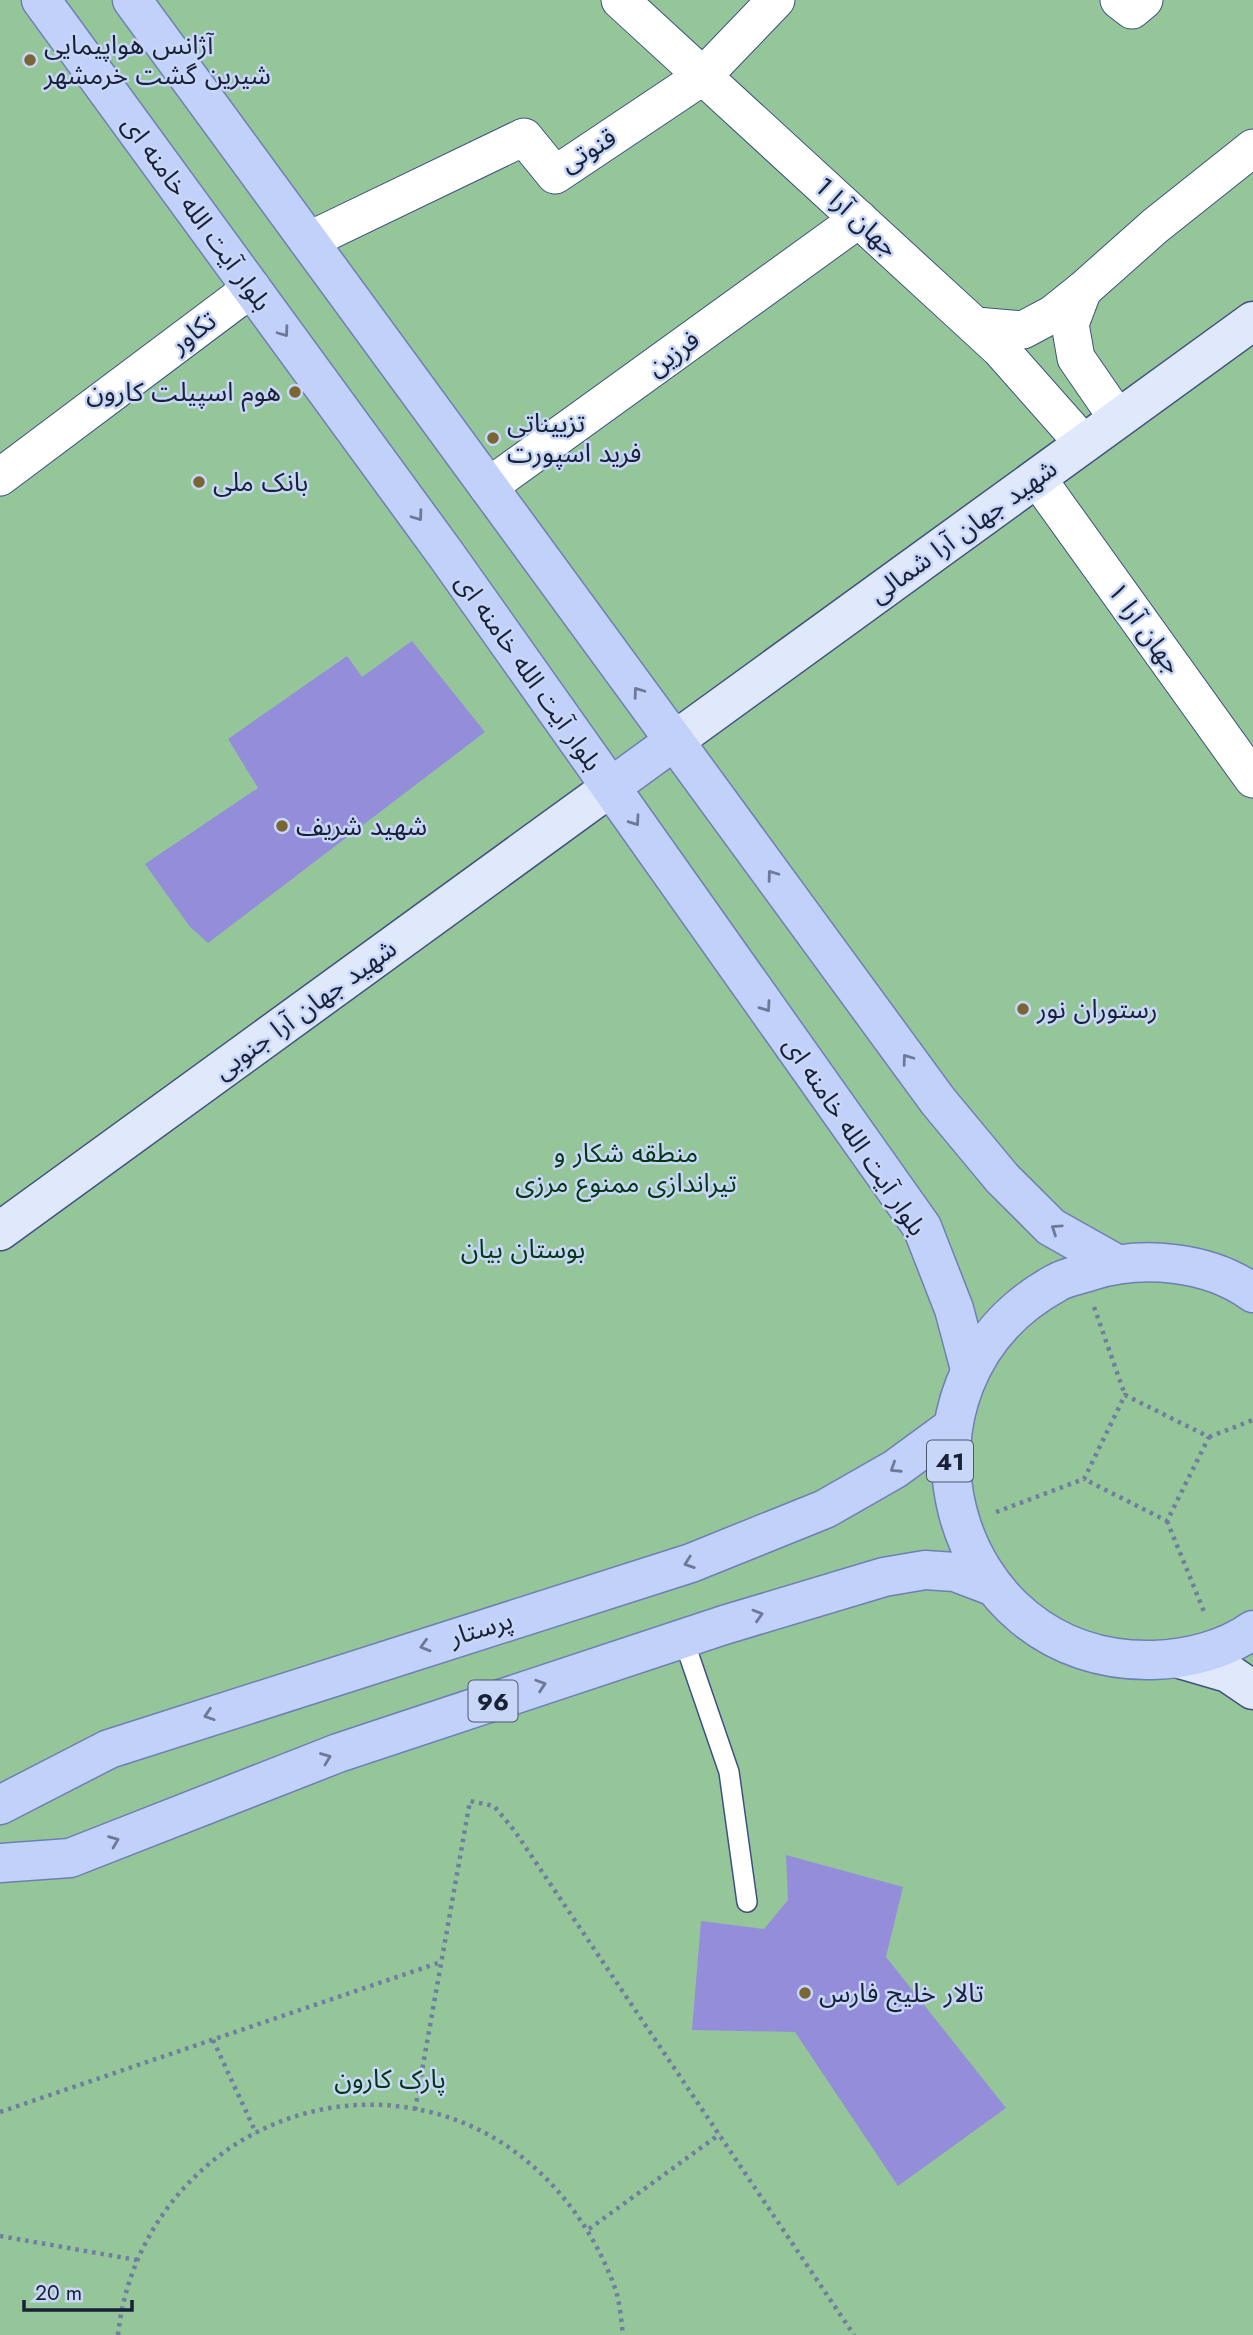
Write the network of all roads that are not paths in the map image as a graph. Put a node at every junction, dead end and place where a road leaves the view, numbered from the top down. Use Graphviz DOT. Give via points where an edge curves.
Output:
graph roads {
  1 [pos="41,0"];
  2 [pos="132,0"];
  3 [pos="620,0"];
  4 [pos="776,0"];
  5 [pos="1119,0"];
  6 [pos="1144,0"];
  7 [pos="703,76"];
  8 [pos="1253,148"];
  9 [pos="859,219"];
  10 [pos="308,241"];
  11 [pos="252,288"];
  12 [pos="1083,290"];
  13 [pos="1253,321"];
  14 [pos="976,326"];
  15 [pos="1118,419"];
  16 [pos="1084,444"];
  17 [pos="0,477"];
  18 [pos="1037,478"];
  19 [pos="488,487"];
  20 [pos="674,741"];
  21 [pos="1253,779"];
  22 [pos="611,787"];
  23 [pos="0,1231"];
  24 [pos="1099,1269"];
  25 [pos="1248,1288"];
  26 [pos="970,1369"];
  27 [pos="951,1429"];
  28 [pos="992,1586"];
  29 [pos="1253,1630"];
  30 [pos="684,1638"];
  31 [pos="1180,1659"];
  32 [pos="1253,1690"];
  33 [pos="0,1805"];
  34 [pos="70,1858"];
  35 [pos="0,1863"];
  36 [pos="0,1880"];
  37 [pos="747,1902"];
  1 -- 11 [label="main road, بلوار آیت الله خامنه ای"];
  2 -- 10 [label="main road"];
  3 -- 7 [label="street, جهان آرا 1"];
  4 -- 7 [label="street, قنوتی"];
  5 -- 6 [label="street" via="1132,10"];
  7 -- 9 [label="street, جهان آرا 1"];
  7 -- 10 [label="street, قنوتی" via="555,174 524,137"];
  8 -- 12 [label="street" via="1154,226"];
  9 -- 14 [label="street, جهان آرا 1"];
  9 -- 19 [label="street, فرزین"];
  10 -- 19 [label="main road"];
  11 -- 17 [label="street, تکاور"];
  11 -- 22 [label="main road, بلوار آیت الله خامنه ای, one-way"];
  12 -- 14 [label="street" via="1023,330"];
  12 -- 15 [label="street" via="1070,324 1076,358"];
  13 -- 15 [label="street, شهید جهان آرا شمالی"];
  14 -- 16 [label="street, جهان آرا 1"];
  15 -- 16 [label="street, شهید جهان آرا شمالی"];
  16 -- 18 [label="street, شهید جهان آرا شمالی"];
  18 -- 20 [label="street, شهید جهان آرا شمالی"];
  18 -- 21 [label="street, جهان آرا ۱"];
  20 -- 19 [label="main road, one-way"];
  20 -- 22 [label="main road"];
  24 -- 20 [label="main road, one-way" via="1002,1178 938,1101"];
  22 -- 23 [label="street, شهید جهان آرا جنوبی"];
  22 -- 26 [label="main road, بلوار آیت الله خامنه ای, one-way" via="922,1227 954,1309"];
  24 -- 25 [label="main road, 41" via="1179,1263"];
  24 -- 26 [label="main road, 41" via="1056,1282 1006,1319"];
  26 -- 27 [label="main road, 41"];
  27 -- 28 [label="main road, 41" via="950,1484 960,1525"];
  27 -- 33 [label="main road, پرستار, one-way" via="895,1469 825,1509 691,1563 109,1749"];
  30 -- 28 [label="main road, 96, one-way" via="884,1577 925,1570 955,1572"];
  28 -- 31 [label="main road, 41" via="1030,1622 1077,1648 1128,1660"];
  29 -- 31 [label="main road, 41" via="1239,1640"];
  34 -- 30 [label="main road, 96, one-way" via="338,1753"];
  30 -- 37 [label="lane" via="729,1772"];
  31 -- 32 [label="street" via="1228,1673"];
  34 -- 35 [label="main road, 96"];
  34 -- 36 [label="street"];
}
